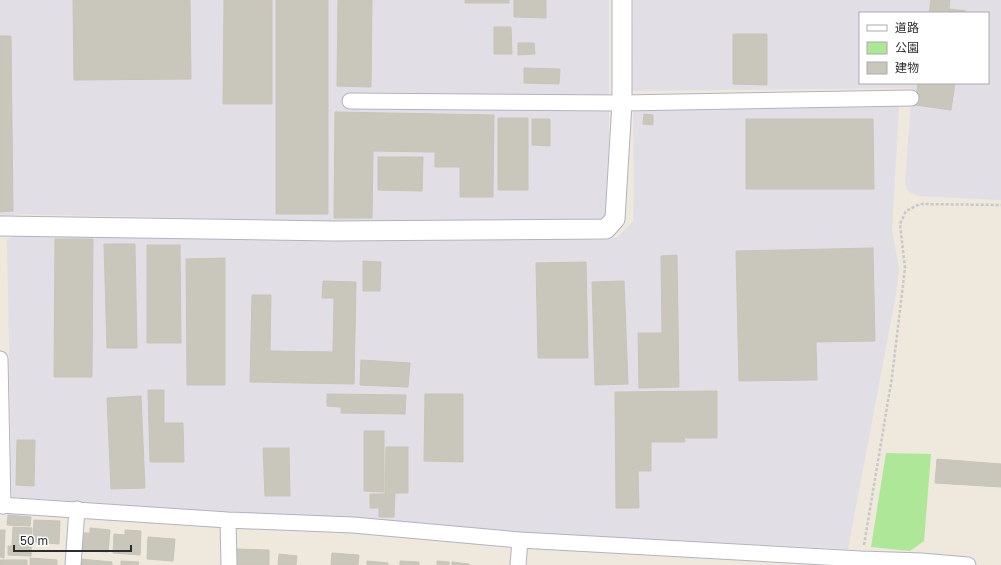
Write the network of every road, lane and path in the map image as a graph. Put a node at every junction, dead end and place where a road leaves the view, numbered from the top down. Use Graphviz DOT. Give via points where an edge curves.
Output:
graph roads {
  1 [pos="622,0"];
  2 [pos="911,98"];
  3 [pos="350,101"];
  4 [pos="622,103"];
  5 [pos="1001,205"];
  6 [pos="0,227"];
  7 [pos="0,359"];
  8 [pos="2,506"];
  9 [pos="77,509"];
  10 [pos="228,520"];
  11 [pos="520,540"];
  12 [pos="861,559"];
  13 [pos="833,561"];
  14 [pos="903,563"];
  15 [pos="73,565"];
  16 [pos="229,565"];
  17 [pos="518,565"];
  18 [pos="968,565"];
  1 -- 4 [label="street"];
  2 -- 4 [label="street"];
  3 -- 4 [label="street"];
  4 -- 6 [label="street" via="615,219 606,229 333,231"];
  5 -- 12 [label="path" via="920,204 906,211 900,224 905,268 892,377"];
  7 -- 8 [label="street"];
  8 -- 9 [label="street"];
  9 -- 10 [label="street"];
  9 -- 15 [label="street"];
  10 -- 11 [label="street" via="353,524"];
  10 -- 16 [label="street"];
  11 -- 13 [label="street"];
  11 -- 17 [label="street"];
  12 -- 13 [label="street"];
  12 -- 14 [label="street"];
  14 -- 18 [label="street"];
}
